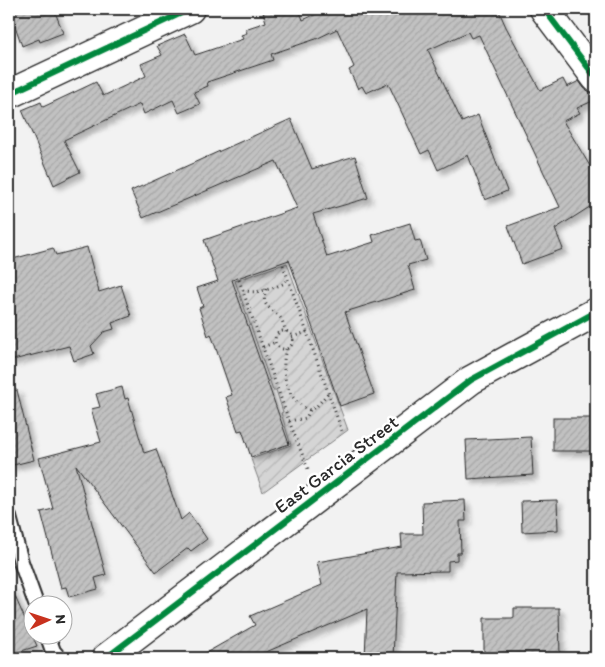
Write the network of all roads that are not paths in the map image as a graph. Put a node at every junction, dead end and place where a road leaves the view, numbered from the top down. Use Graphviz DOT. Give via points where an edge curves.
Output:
graph roads {
  1 [pos="190,9"];
  2 [pos="544,9"];
  3 [pos="596,78"];
  4 [pos="9,94"];
  5 [pos="596,312"];
  6 [pos="9,517"];
  7 [pos="32,594"];
  8 [pos="51,644"];
  9 [pos="59,658"];
  10 [pos="106,658"];
  1 -- 4 [label="street"];
  2 -- 3 [label="street"];
  5 -- 10 [label="street, East Garcia Street" via="471,380"];
  6 -- 7 [label="lane"];
  8 -- 9 [label="lane"];
}
